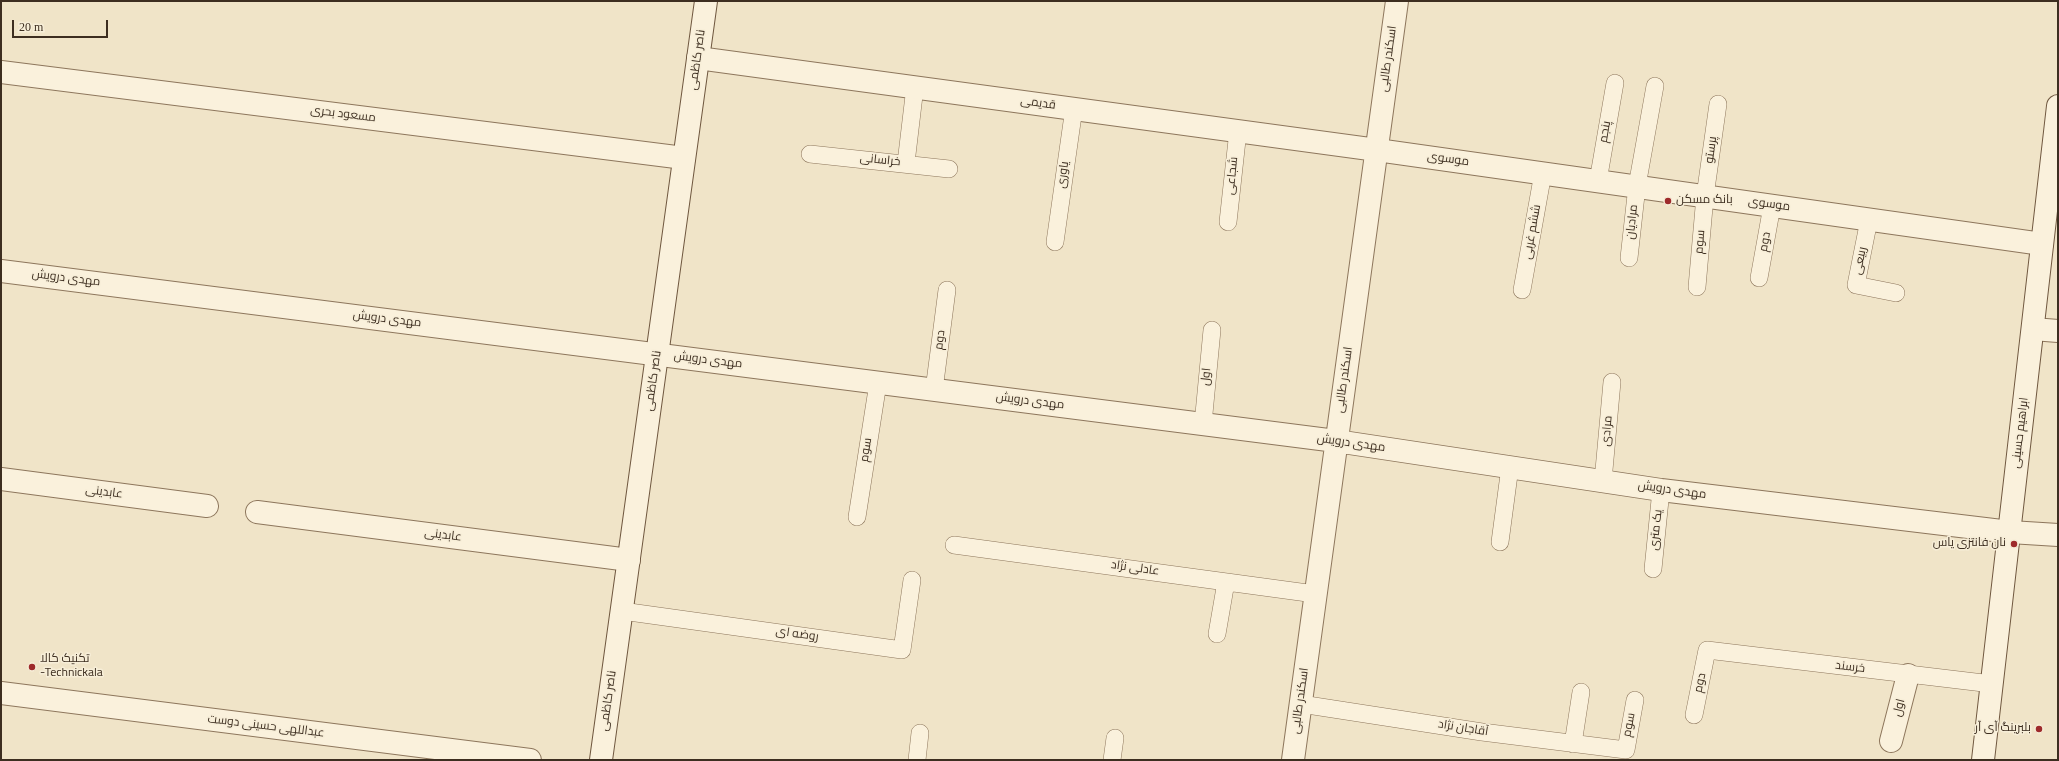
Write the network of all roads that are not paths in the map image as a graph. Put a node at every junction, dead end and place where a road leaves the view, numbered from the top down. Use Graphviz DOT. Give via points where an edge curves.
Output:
graph roads {
  1 [pos="706,1"];
  2 [pos="1397,1"];
  3 [pos="698,58"];
  4 [pos="1,72"];
  5 [pos="1615,83"];
  6 [pos="1655,86"];
  7 [pos="915,87"];
  8 [pos="1718,104"];
  9 [pos="2058,106"];
  10 [pos="1074,108"];
  11 [pos="1238,131"];
  12 [pos="2057,132"];
  13 [pos="1377,150"];
  14 [pos="810,154"];
  15 [pos="684,158"];
  16 [pos="906,163"];
  17 [pos="949,169"];
  18 [pos="1543,173"];
  19 [pos="1598,181"];
  20 [pos="1637,186"];
  21 [pos="1705,196"];
  22 [pos="1772,206"];
  23 [pos="1869,220"];
  24 [pos="1228,222"];
  25 [pos="1055,242"];
  26 [pos="2042,244"];
  27 [pos="1629,258"];
  28 [pos="1,271"];
  29 [pos="1759,278"];
  30 [pos="1697,287"];
  31 [pos="947,290"];
  32 [pos="1522,290"];
  33 [pos="1896,293"];
  34 [pos="2033,329"];
  35 [pos="1212,330"];
  36 [pos="2058,330"];
  37 [pos="657,354"];
  38 [pos="1612,382"];
  39 [pos="878,383"];
  40 [pos="934,390"];
  41 [pos="1203,424"];
  42 [pos="1336,441"];
  43 [pos="1510,467"];
  44 [pos="1,479"];
  45 [pos="1603,481"];
  46 [pos="1662,490"];
  47 [pos="207,506"];
  48 [pos="257,512"];
  49 [pos="857,517"];
  50 [pos="2010,532"];
  51 [pos="2058,535"];
  52 [pos="1500,542"];
  53 [pos="954,545"];
  54 [pos="629,560"];
  55 [pos="1653,570"];
  56 [pos="912,580"];
  57 [pos="1226,582"];
  58 [pos="1315,594"];
  59 [pos="622,611"];
  60 [pos="1217,634"];
  61 [pos="1707,650"];
  62 [pos="1908,675"];
  63 [pos="1992,684"];
  64 [pos="1581,692"];
  65 [pos="1,693"];
  66 [pos="1635,700"];
  67 [pos="1301,704"];
  68 [pos="1694,715"];
  69 [pos="920,733"];
  70 [pos="1115,738"];
  71 [pos="1891,741"];
  72 [pos="1573,744"];
  73 [pos="1626,750"];
  74 [pos="530,760"];
  75 [pos="601,760"];
  76 [pos="917,760"];
  77 [pos="1112,760"];
  78 [pos="1293,760"];
  79 [pos="1983,760"];
  1 -- 3 [label="street, ناصر کاظمی"];
  2 -- 13 [label="street, اسکندر طالبی"];
  3 -- 7 [label="street, قدیمی"];
  3 -- 15 [label="street, ناصر کاظمی"];
  4 -- 15 [label="street, مسعود بحری"];
  5 -- 19 [label="lane, پنجم"];
  6 -- 20 [label="lane, مرادیان"];
  7 -- 10 [label="street, قدیمی"];
  7 -- 16 [label="lane"];
  8 -- 21 [label="lane, پرستو"];
  9 -- 12 [label="street, ابراهیم حسینی"];
  10 -- 11 [label="street, قدیمی"];
  10 -- 25 [label="lane, یاوری"];
  11 -- 13 [label="street, قدیمی"];
  11 -- 24 [label="lane, شجاعی"];
  12 -- 26 [label="street, ابراهیم حسینی"];
  13 -- 18 [label="street, موسوی"];
  13 -- 42 [label="street, اسکندر طالبی"];
  14 -- 16 [label="lane, خراسانی"];
  15 -- 37 [label="street, ناصر کاظمی"];
  16 -- 17 [label="lane, خراسانی"];
  18 -- 19 [label="street, موسوی"];
  18 -- 32 [label="lane, ششم غربی"];
  19 -- 20 [label="street, موسوی"];
  20 -- 21 [label="street, موسوی"];
  20 -- 27 [label="lane, مرادیان"];
  21 -- 22 [label="street, موسوی"];
  21 -- 30 [label="lane, سوم"];
  22 -- 23 [label="street, موسوی"];
  22 -- 29 [label="lane, دوم"];
  23 -- 26 [label="street, موسوی"];
  23 -- 33 [label="lane, ربیعی" via="1856,285"];
  26 -- 34 [label="street, ابراهیم حسینی"];
  28 -- 37 [label="street, مهدی درویش"];
  31 -- 40 [label="lane, دوم"];
  34 -- 36 [label="street"];
  34 -- 50 [label="street, ابراهیم حسینی"];
  35 -- 41 [label="lane, اول"];
  37 -- 39 [label="street, مهدی درویش"];
  37 -- 54 [label="street, ناصر کاظمی"];
  38 -- 45 [label="lane, مرادی"];
  39 -- 40 [label="street, مهدی درویش"];
  39 -- 49 [label="lane, سوم"];
  40 -- 41 [label="street, مهدی درویش"];
  41 -- 42 [label="street, مهدی درویش"];
  42 -- 43 [label="street, مهدی درویش"];
  42 -- 58 [label="street, اسکندر طالبی"];
  43 -- 45 [label="street, مهدی درویش"];
  43 -- 52 [label="lane"];
  44 -- 47 [label="street, عابدینی"];
  45 -- 46 [label="street, مهدی درویش"];
  46 -- 50 [label="street, مهدی درویش"];
  46 -- 55 [label="lane, یک متری"];
  48 -- 54 [label="street, عابدینی"];
  50 -- 51 [label="street, مهدی درویش"];
  50 -- 63 [label="street, ابراهیم حسینی"];
  53 -- 57 [label="lane, عادلی نژاد"];
  54 -- 59 [label="street, ناصر کاظمی"];
  56 -- 59 [label="lane, روضه ای" via="902,650"];
  57 -- 58 [label="lane, عادلی نژاد"];
  57 -- 60 [label="lane"];
  58 -- 67 [label="street, اسکندر طالبی"];
  59 -- 75 [label="street, ناصر کاظمی"];
  61 -- 62 [label="lane, خرسند"];
  61 -- 68 [label="lane, دوم"];
  62 -- 63 [label="lane, خرسند"];
  62 -- 71 [label="street, اول"];
  63 -- 79 [label="street, ابراهیم حسینی"];
  64 -- 72 [label="lane"];
  65 -- 74 [label="street, عبداللهی حسینی دوست"];
  66 -- 73 [label="lane, سوم"];
  67 -- 72 [label="lane, آقاجان نژاد"];
  67 -- 78 [label="street, اسکندر طالبی"];
  69 -- 76 [label="lane"];
  70 -- 77 [label="lane"];
  72 -- 73 [label="lane, آقاجان نژاد"];
}
